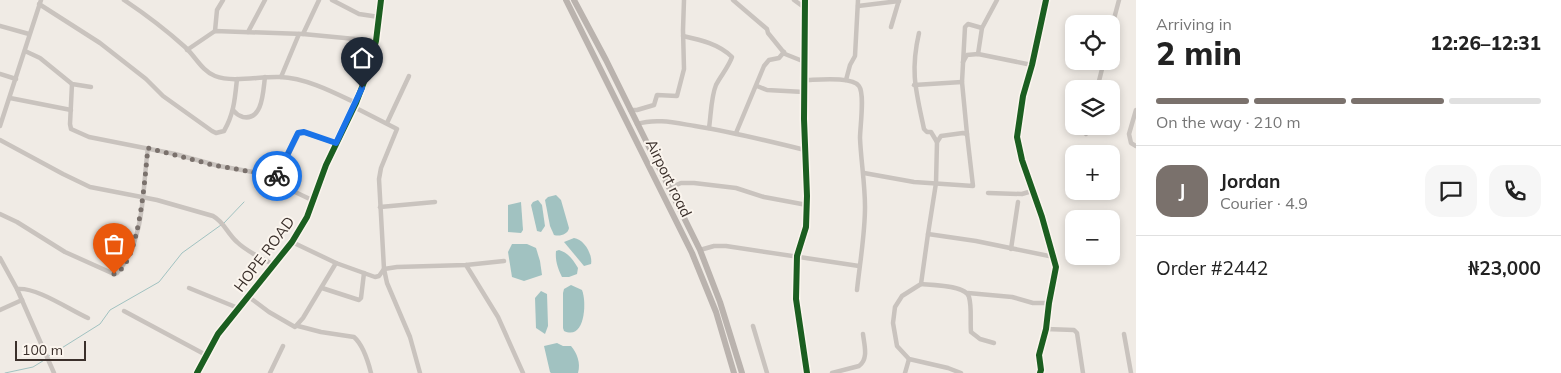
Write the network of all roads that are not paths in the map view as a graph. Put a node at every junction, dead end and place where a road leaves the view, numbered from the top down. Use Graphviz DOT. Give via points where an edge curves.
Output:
graph roads {
  1 [pos="124,0"];
  2 [pos="223,0"];
  3 [pos="265,0"];
  4 [pos="319,0"];
  5 [pos="332,0"];
  6 [pos="381,0"];
  7 [pos="566,0"];
  8 [pos="576,0"];
  9 [pos="684,0"];
  10 [pos="734,0"];
  11 [pos="794,0"];
  12 [pos="806,0"];
  13 [pos="899,0"];
  14 [pos="997,0"];
  15 [pos="1046,0"];
  16 [pos="1119,0"];
  17 [pos="40,2"];
  18 [pos="858,3"];
  19 [pos="805,8"];
  20 [pos="1115,15"];
  21 [pos="379,17"];
  22 [pos="0,26"];
  23 [pos="891,27"];
  24 [pos="982,28"];
  25 [pos="215,31"];
  26 [pos="248,32"];
  27 [pos="919,33"];
  28 [pos="29,34"];
  29 [pos="301,34"];
  30 [pos="683,36"];
  31 [pos="376,41"];
  32 [pos="187,50"];
  33 [pos="25,51"];
  34 [pos="784,52"];
  35 [pos="978,54"];
  36 [pos="805,62"];
  37 [pos="962,63"];
  38 [pos="1032,65"];
  39 [pos="0,74"];
  40 [pos="409,76"];
  41 [pos="265,77"];
  42 [pos="281,77"];
  43 [pos="16,79"];
  44 [pos="237,79"];
  45 [pos="804,80"];
  46 [pos="846,80"];
  47 [pos="962,82"];
  48 [pos="72,84"];
  49 [pos="914,85"];
  50 [pos="757,86"];
  51 [pos="91,87"];
  52 [pos="804,92"];
  53 [pos="10,98"];
  54 [pos="355,105"];
  55 [pos="71,110"];
  56 [pos="630,110"];
  57 [pos="1136,110"];
  58 [pos="234,111"];
  59 [pos="387,123"];
  60 [pos="637,124"];
  61 [pos="0,126"];
  62 [pos="710,128"];
  63 [pos="736,133"];
  64 [pos="966,134"];
  65 [pos="0,140"];
  66 [pos="937,142"];
  67 [pos="336,143"];
  68 [pos="1136,146"];
  69 [pos="148,148"];
  70 [pos="805,150"];
  71 [pos="864,173"];
  72 [pos="275,182"];
  73 [pos="936,183"];
  74 [pos="669,188"];
  75 [pos="1032,192"];
  76 [pos="988,193"];
  77 [pos="142,197"];
  78 [pos="314,201"];
  79 [pos="434,202"];
  80 [pos="1018,202"];
  81 [pos="807,205"];
  82 [pos="380,207"];
  83 [pos="0,214"];
  84 [pos="928,234"];
  85 [pos="292,242"];
  86 [pos="1011,249"];
  87 [pos="700,250"];
  88 [pos="797,256"];
  89 [pos="1054,257"];
  90 [pos="0,258"];
  91 [pos="504,261"];
  92 [pos="336,264"];
  93 [pos="274,265"];
  94 [pos="466,265"];
  95 [pos="859,266"];
  96 [pos="384,269"];
  97 [pos="364,273"];
  98 [pos="375,277"];
  99 [pos="387,283"];
  100 [pos="921,284"];
  101 [pos="189,288"];
  102 [pos="322,288"];
  103 [pos="16,289"];
  104 [pos="857,290"];
  105 [pos="968,293"];
  106 [pos="249,296"];
  107 [pos="22,300"];
  108 [pos="1049,303"];
  109 [pos="238,308"];
  110 [pos="0,310"];
  111 [pos="124,311"];
  112 [pos="88,318"];
  113 [pos="298,326"];
  114 [pos="753,326"];
  115 [pos="1046,330"];
  116 [pos="863,334"];
  117 [pos="1124,334"];
  118 [pos="994,343"];
  119 [pos="283,346"];
  120 [pos="206,355"];
  121 [pos="909,359"];
  122 [pos="54,373"];
  123 [pos="197,373"];
  124 [pos="270,373"];
  125 [pos="371,373"];
  126 [pos="420,373"];
  127 [pos="524,373"];
  128 [pos="734,373"];
  129 [pos="742,373"];
  130 [pos="768,373"];
  131 [pos="807,373"];
  132 [pos="833,373"];
  133 [pos="905,373"];
  134 [pos="960,373"];
  135 [pos="1040,373"];
  136 [pos="1083,373"];
  137 [pos="1131,373"];
  1 -- 32 [label="street"];
  2 -- 25 [label="street" via="217,10"];
  3 -- 26 [label="street"];
  4 -- 29 [label="street"];
  5 -- 21 [label="street" via="359,14"];
  6 -- 21 [label="main road, HOPE ROAD"];
  7 -- 128 [label="main road, Airport road" via="692,253 716,312"];
  8 -- 56 [label="main road, Airport road"];
  9 -- 30 [label="street"];
  10 -- 34 [label="street" via="767,28"];
  11 -- 19 [label="street"];
  12 -- 19 [label="street"];
  13 -- 18 [label="street"];
  13 -- 23 [label="street"];
  14 -- 24 [label="street"];
  15 -- 38 [label="street"];
  16 -- 20 [label="street"];
  17 -- 28 [label="street"];
  17 -- 58 [label="street" via="100,43 163,96 212,131 224,131"];
  18 -- 46 [label="street" via="855,56"];
  19 -- 36 [label="street"];
  21 -- 31 [label="main road, HOPE ROAD"];
  22 -- 28 [label="street"];
  24 -- 35 [label="street"];
  24 -- 37 [label="street" via="968,24 965,27"];
  25 -- 26 [label="street"];
  25 -- 32 [label="street"];
  26 -- 29 [label="street"];
  27 -- 49 [label="street"];
  28 -- 33 [label="street"];
  29 -- 31 [label="street"];
  29 -- 42 [label="street"];
  30 -- 56 [label="street" via="684,69 676,96 657,95 654,105"];
  30 -- 62 [label="street" via="709,42 732,57 716,86"];
  31 -- 54 [label="main road, HOPE ROAD"];
  32 -- 44 [label="street" via="214,75"];
  33 -- 43 [label="street"];
  33 -- 48 [label="street" via="40,58"];
  34 -- 36 [label="street"];
  34 -- 50 [label="street" via="779,58 769,60"];
  35 -- 37 [label="street" via="967,55"];
  35 -- 38 [label="street"];
  36 -- 45 [label="street"];
  37 -- 47 [label="street"];
  38 -- 75 [label="street" via="1017,137"];
  39 -- 43 [label="street"];
  40 -- 59 [label="street"];
  41 -- 42 [label="street"];
  41 -- 44 [label="street"];
  41 -- 58 [label="street" via="256,114 246,118"];
  42 -- 54 [label="street" via="322,87"];
  43 -- 53 [label="street"];
  44 -- 58 [label="street"];
  45 -- 46 [label="street"];
  45 -- 52 [label="street"];
  46 -- 71 [label="street" via="856,82 862,94 860,138"];
  47 -- 49 [label="street"];
  47 -- 64 [label="street"];
  48 -- 51 [label="street"];
  48 -- 55 [label="street"];
  49 -- 66 [label="street" via="924,129"];
  50 -- 52 [label="street" via="767,90"];
  50 -- 63 [label="street"];
  52 -- 70 [label="street"];
  53 -- 55 [label="street"];
  53 -- 61 [label="street"];
  54 -- 59 [label="street"];
  54 -- 67 [label="main road, HOPE ROAD"];
  55 -- 69 [label="street" via="71,130 77,133"];
  56 -- 60 [label="main road, Airport road"];
  57 -- 68 [label="street" via="1129,134 1131,143"];
  59 -- 82 [label="street" via="397,131 379,179"];
  60 -- 62 [label="street" via="666,121"];
  60 -- 74 [label="main road, Airport road"];
  62 -- 63 [label="street"];
  63 -- 70 [label="street"];
  64 -- 66 [label="street" via="941,136"];
  64 -- 73 [label="street" via="974,186"];
  65 -- 77 [label="street" via="90,187"];
  66 -- 73 [label="street"];
  67 -- 72 [label="street" via="298,133"];
  67 -- 78 [label="main road, HOPE ROAD"];
  69 -- 72 [label="street" via="253,172"];
  69 -- 77 [label="street"];
  70 -- 81 [label="street"];
  71 -- 73 [label="street"];
  71 -- 95 [label="street" via="864,237"];
  72 -- 78 [label="street"];
  73 -- 84 [label="street"];
  74 -- 81 [label="street" via="694,182"];
  74 -- 87 [label="main road, Airport road"];
  75 -- 76 [label="street"];
  75 -- 89 [label="street"];
  77 -- 83 [label="street" via="137,234 122,268 114,274 65,252"];
  77 -- 93 [label="street" via="184,206 221,220 234,240"];
  78 -- 85 [label="main road, HOPE ROAD"];
  79 -- 82 [label="street"];
  80 -- 86 [label="street"];
  81 -- 88 [label="street" via="806,227"];
  82 -- 96 [label="street"];
  84 -- 86 [label="street"];
  84 -- 100 [label="street"];
  85 -- 92 [label="street"];
  85 -- 93 [label="main road, HOPE ROAD"];
  86 -- 89 [label="street"];
  87 -- 88 [label="street" via="714,246"];
  87 -- 129 [label="main road, Airport road"];
  88 -- 95 [label="street"];
  88 -- 131 [label="street" via="796,299"];
  89 -- 108 [label="street" via="1056,267"];
  90 -- 103 [label="street"];
  91 -- 94 [label="street"];
  92 -- 97 [label="street"];
  92 -- 102 [label="street"];
  93 -- 106 [label="main road, HOPE ROAD"];
  94 -- 96 [label="street"];
  94 -- 127 [label="street" via="498,316"];
  95 -- 104 [label="street"];
  96 -- 98 [label="street"];
  96 -- 99 [label="street"];
  97 -- 98 [label="street"];
  97 -- 102 [label="street" via="359,300"];
  98 -- 99 [label="street"];
  99 -- 126 [label="street" via="410,337"];
  100 -- 105 [label="street" via="958,288"];
  100 -- 121 [label="street" via="902,296 895,307 893,323 897,346"];
  101 -- 109 [label="street"];
  102 -- 113 [label="street"];
  103 -- 107 [label="street"];
  103 -- 112 [label="street" via="36,291"];
  105 -- 108 [label="street"];
  105 -- 118 [label="street" via="971,332"];
  106 -- 109 [label="main road, HOPE ROAD"];
  106 -- 113 [label="street" via="269,312 292,326"];
  107 -- 110 [label="street"];
  107 -- 122 [label="street"];
  108 -- 115 [label="street"];
  109 -- 120 [label="main road, HOPE ROAD"];
  111 -- 120 [label="street"];
  113 -- 125 [label="street" via="354,337"];
  114 -- 130 [label="street"];
  115 -- 135 [label="street" via="1039,355"];
  115 -- 136 [label="street" via="1074,330"];
  116 -- 132 [label="street" via="863,364"];
  117 -- 137 [label="street"];
  119 -- 124 [label="street"];
  120 -- 123 [label="main road, HOPE ROAD"];
  121 -- 133 [label="street"];
  121 -- 134 [label="street"];
}
